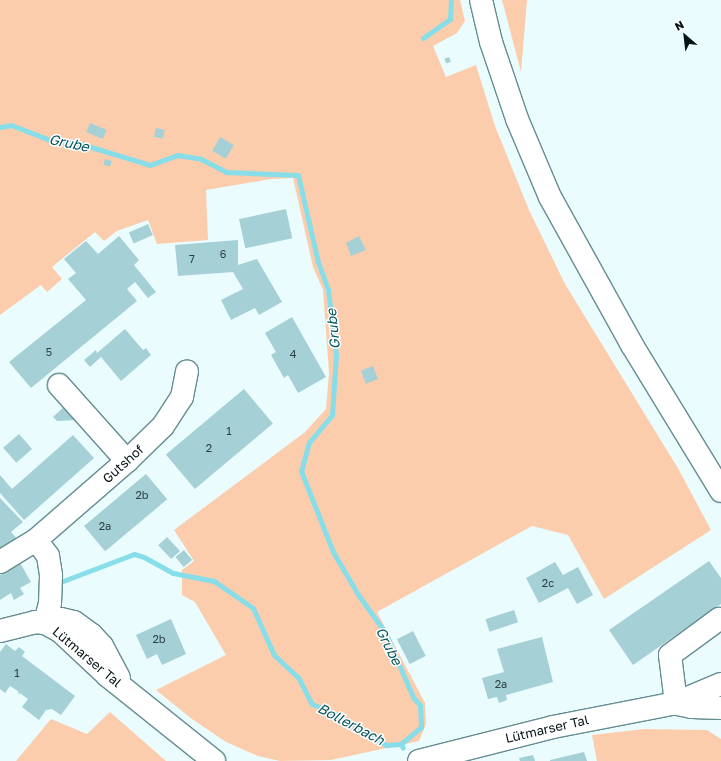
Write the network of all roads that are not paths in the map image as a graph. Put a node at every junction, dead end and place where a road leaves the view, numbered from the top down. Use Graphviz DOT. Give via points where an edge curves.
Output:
graph roads {
  1 [pos="481,0"];
  2 [pos="187,371"];
  3 [pos="59,385"];
  4 [pos="127,461"];
  5 [pos="721,491"];
  6 [pos="36,540"];
  7 [pos="0,562"];
  8 [pos="719,619"];
  9 [pos="45,623"];
  10 [pos="0,631"];
  11 [pos="721,684"];
  12 [pos="676,704"];
  13 [pos="721,708"];
  14 [pos="214,761"];
  15 [pos="419,761"];
  1 -- 5 [label="street" via="491,42 517,119 550,197 624,332"];
  2 -- 4 [label="street, Gutshof" via="182,398 163,426"];
  3 -- 4 [label="street"];
  4 -- 6 [label="street, Gutshof"];
  6 -- 7 [label="street, Gutshof"];
  6 -- 9 [label="street" via="48,556 51,576 50,603"];
  8 -- 12 [label="street" via="670,655"];
  9 -- 10 [label="street, Lütmarser Tal" via="22,623"];
  9 -- 14 [label="street, Lütmarser Tal" via="60,619 74,622 92,635 102,646 129,692"];
  11 -- 12 [label="street, Lütmarser Tal"];
  12 -- 13 [label="street, Lütmarser Tal" via="692,708"];
  12 -- 15 [label="street, Lütmarser Tal" via="553,727"];
}
